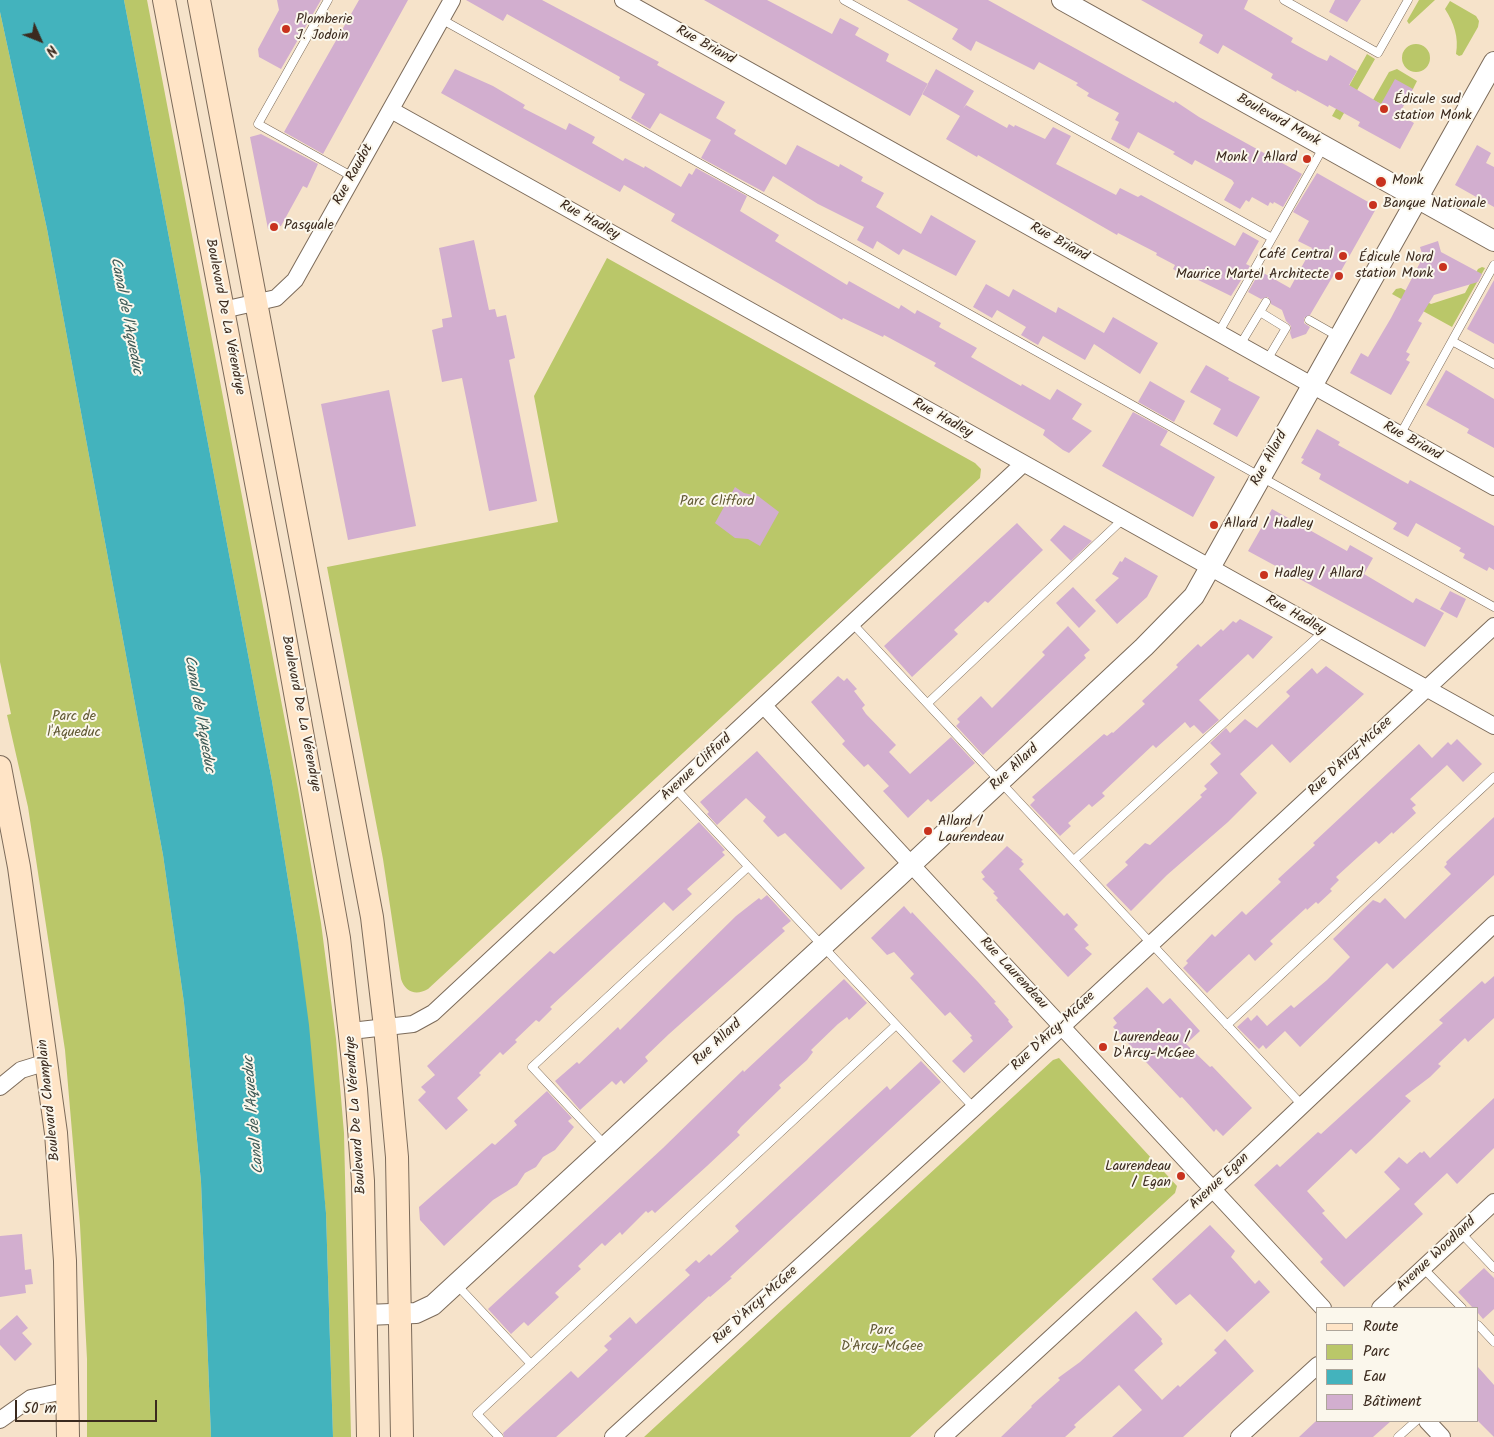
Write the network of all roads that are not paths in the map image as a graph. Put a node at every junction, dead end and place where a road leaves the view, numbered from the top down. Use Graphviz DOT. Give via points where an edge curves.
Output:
graph roads {
  1 [pos="164,0"];
  2 [pos="199,0"];
  3 [pos="328,0"];
  4 [pos="452,0"];
  5 [pos="623,0"];
  6 [pos="844,0"];
  7 [pos="1062,0"];
  8 [pos="1284,0"];
  9 [pos="1408,0"];
  10 [pos="441,19"];
  11 [pos="1494,62"];
  12 [pos="391,110"];
  13 [pos="1324,146"];
  14 [pos="353,177"];
  15 [pos="1417,198"];
  16 [pos="1272,238"];
  17 [pos="1494,241"];
  18 [pos="1494,265"];
  19 [pos="1266,302"];
  20 [pos="255,303"];
  21 [pos="223,310"];
  22 [pos="1260,312"];
  23 [pos="1309,320"];
  24 [pos="1219,332"];
  25 [pos="1339,338"];
  26 [pos="1452,341"];
  27 [pos="1240,345"];
  28 [pos="1267,360"];
  29 [pos="1494,364"];
  30 [pos="1312,386"];
  31 [pos="1400,435"];
  32 [pos="1023,464"];
  33 [pos="1260,477"];
  34 [pos="1494,487"];
  35 [pos="1122,520"];
  36 [pos="1209,568"];
  37 [pos="1494,607"];
  38 [pos="852,623"];
  39 [pos="1494,626"];
  40 [pos="1323,632"];
  41 [pos="1426,688"];
  42 [pos="928,703"];
  43 [pos="764,706"];
  44 [pos="1494,726"];
  45 [pos="0,766"];
  46 [pos="1494,777"];
  47 [pos="1001,781"];
  48 [pos="675,788"];
  49 [pos="4,812"];
  50 [pos="1074,860"];
  51 [pos="912,864"];
  52 [pos="748,867"];
  53 [pos="1494,924"];
  54 [pos="1151,943"];
  55 [pos="822,947"];
  56 [pos="896,1025"];
  57 [pos="1227,1025"];
  58 [pos="1061,1026"];
  59 [pos="385,1027"];
  60 [pos="351,1031"];
  61 [pos="47,1062"];
  62 [pos="0,1087"];
  63 [pos="1302,1105"];
  64 [pos="974,1108"];
  65 [pos="606,1146"];
  66 [pos="1213,1189"];
  67 [pos="1494,1202"];
  68 [pos="1461,1233"];
  69 [pos="1423,1268"];
  70 [pos="1494,1268"];
  71 [pos="456,1284"];
  72 [pos="1322,1307"];
  73 [pos="1381,1307"];
  74 [pos="1461,1307"];
  75 [pos="401,1314"];
  76 [pos="366,1315"];
  77 [pos="1479,1326"];
  78 [pos="1494,1342"];
  79 [pos="531,1364"];
  80 [pos="1316,1367"];
  81 [pos="68,1390"];
  82 [pos="0,1420"];
  83 [pos="1415,1422"];
  84 [pos="1428,1422"];
  85 [pos="68,1437"];
  86 [pos="368,1437"];
  87 [pos="402,1437"];
  88 [pos="499,1437"];
  89 [pos="613,1437"];
  90 [pos="943,1437"];
  91 [pos="1239,1437"];
  92 [pos="1398,1437"];
  93 [pos="1442,1437"];
  1 -- 21 [label="main road, Boulevard De La Vérendrye"];
  2 -- 20 [label="main road"];
  3 -- 14 [label="lane" via="258,124"];
  4 -- 10 [label="street, Rue Raudot"];
  5 -- 24 [label="street, Rue Briand"];
  6 -- 16 [label="lane"];
  7 -- 13 [label="street, Boulevard Monk"];
  8 -- 9 [label="lane" via="1378,53"];
  10 -- 12 [label="street, Rue Raudot"];
  10 -- 33 [label="lane"];
  11 -- 15 [label="street, Rue Allard"];
  12 -- 14 [label="street, Rue Raudot"];
  12 -- 32 [label="street, Rue Hadley"];
  13 -- 15 [label="street, Boulevard Monk"];
  13 -- 16 [label="lane"];
  14 -- 20 [label="street, Rue Raudot" via="288,288 276,298"];
  15 -- 17 [label="street, Boulevard Monk"];
  15 -- 25 [label="street, Rue Allard"];
  16 -- 24 [label="lane"];
  18 -- 26 [label="lane"];
  19 -- 22 [label="lane"];
  20 -- 21 [label="street, Rue Raudot"];
  20 -- 59 [label="main road" via="364,869"];
  21 -- 60 [label="main road, Boulevard De La Vérendrye" via="334,897"];
  22 -- 27 [label="lane"];
  22 -- 28 [label="lane" via="1286,328"];
  23 -- 25 [label="lane"];
  24 -- 27 [label="street, Rue Briand"];
  25 -- 30 [label="street, Rue Allard"];
  26 -- 29 [label="lane"];
  26 -- 31 [label="lane"];
  27 -- 28 [label="street, Rue Briand"];
  28 -- 30 [label="street, Rue Briand"];
  30 -- 31 [label="street, Rue Briand"];
  30 -- 33 [label="street, Rue Allard"];
  31 -- 34 [label="street, Rue Briand"];
  32 -- 35 [label="street, Rue Hadley"];
  32 -- 38 [label="street, Avenue Clifford"];
  33 -- 36 [label="street, Rue Allard"];
  33 -- 37 [label="lane"];
  35 -- 36 [label="street, Rue Hadley"];
  35 -- 42 [label="lane"];
  36 -- 40 [label="street, Rue Hadley"];
  36 -- 47 [label="street, Rue Allard" via="1194,596 1167,624"];
  38 -- 42 [label="lane"];
  38 -- 43 [label="street, Avenue Clifford"];
  39 -- 41 [label="street, Rue D'Arcy-McGee"];
  40 -- 41 [label="street, Rue Hadley"];
  40 -- 50 [label="lane"];
  41 -- 44 [label="street, Rue Hadley"];
  41 -- 54 [label="street, Rue D'Arcy-McGee"];
  42 -- 47 [label="lane"];
  43 -- 48 [label="street, Avenue Clifford"];
  43 -- 51 [label="street, Rue Laurendeau"];
  45 -- 49 [label="main road, Boulevard Champlain"];
  46 -- 57 [label="lane"];
  47 -- 50 [label="lane"];
  47 -- 51 [label="street, Rue Allard"];
  48 -- 52 [label="lane"];
  48 -- 59 [label="street, Avenue Clifford" via="433,1014 413,1024"];
  49 -- 61 [label="main road, Boulevard Champlain" via="19,866"];
  50 -- 54 [label="lane"];
  51 -- 55 [label="street, Rue Allard"];
  51 -- 58 [label="street, Rue Laurendeau"];
  52 -- 55 [label="lane"];
  52 -- 65 [label="lane" via="532,1066"];
  53 -- 63 [label="street, Avenue Egan"];
  54 -- 57 [label="lane"];
  54 -- 58 [label="street, Rue D'Arcy-McGee"];
  55 -- 56 [label="lane"];
  55 -- 65 [label="street, Rue Allard"];
  56 -- 64 [label="lane"];
  56 -- 79 [label="lane"];
  57 -- 63 [label="lane"];
  58 -- 64 [label="street, Rue D'Arcy-McGee"];
  58 -- 66 [label="street, Rue Laurendeau"];
  59 -- 60 [label="street, Avenue Clifford"];
  59 -- 75 [label="main road" via="397,1157"];
  60 -- 76 [label="main road, Boulevard De La Vérendrye" via="363,1181"];
  61 -- 62 [label="street" via="21,1070"];
  61 -- 81 [label="main road, Boulevard Champlain" via="56,1133 65,1261"];
  63 -- 66 [label="street, Avenue Egan"];
  64 -- 89 [label="street, Rue D'Arcy-McGee"];
  65 -- 71 [label="street, Rue Allard"];
  66 -- 72 [label="street, Rue Laurendeau"];
  66 -- 90 [label="street, Avenue Egan"];
  67 -- 68 [label="street, Avenue Woodland"];
  68 -- 69 [label="street, Avenue Woodland"];
  68 -- 70 [label="lane"];
  69 -- 73 [label="street, Avenue Woodland"];
  69 -- 74 [label="lane"];
  71 -- 75 [label="street, Rue Allard" via="424,1311"];
  71 -- 79 [label="lane"];
  75 -- 76 [label="street, Rue Allard"];
  75 -- 87 [label="main road"];
  76 -- 86 [label="main road, Boulevard De La Vérendrye"];
  77 -- 78 [label="lane"];
  79 -- 88 [label="lane" via="477,1414"];
  80 -- 91 [label="street"];
  81 -- 82 [label="street" via="31,1398"];
  81 -- 85 [label="main road, Boulevard Champlain"];
  83 -- 92 [label="lane"];
  84 -- 93 [label="street"];
}
